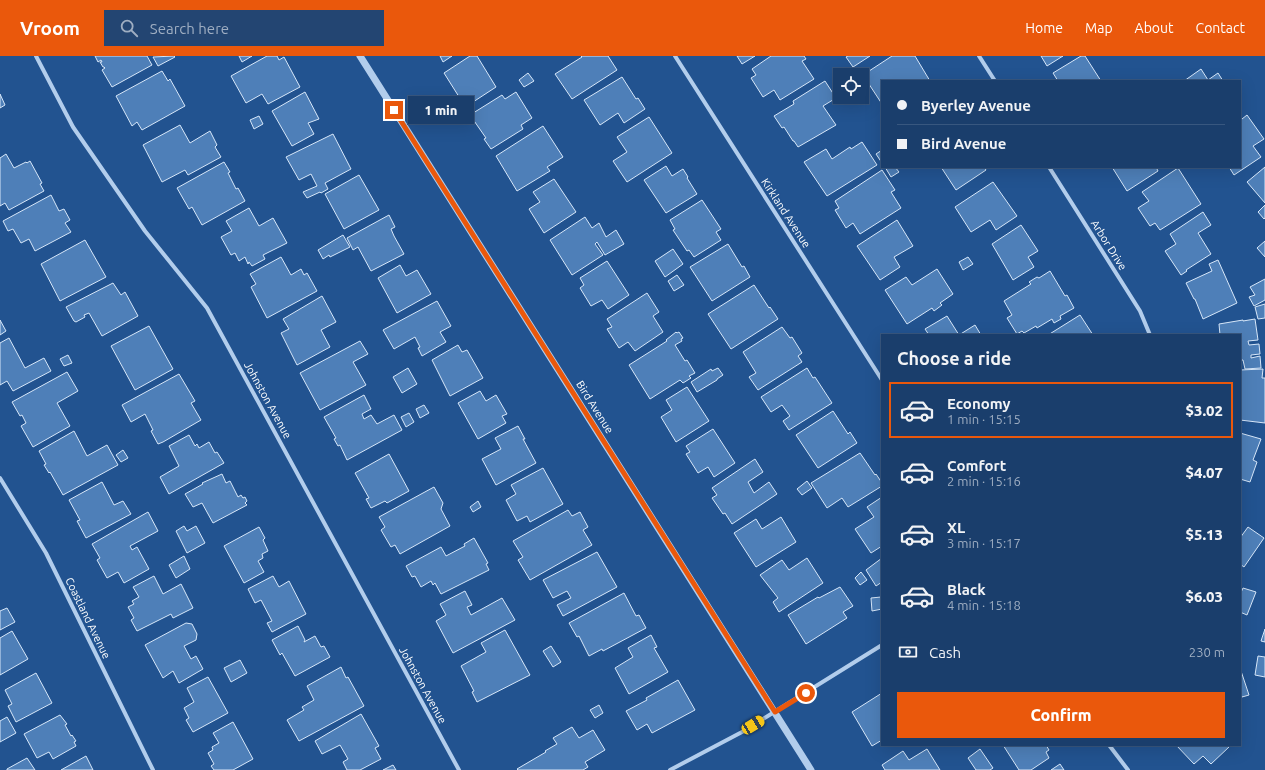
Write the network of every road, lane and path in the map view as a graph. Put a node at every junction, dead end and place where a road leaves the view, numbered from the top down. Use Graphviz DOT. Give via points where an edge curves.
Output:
graph roads {
  1 [pos="36,56"];
  2 [pos="360,56"];
  3 [pos="675,56"];
  4 [pos="979,56"];
  5 [pos="994,80"];
  6 [pos="1050,168"];
  7 [pos="1150,334"];
  8 [pos="881,378"];
  9 [pos="0,478"];
  10 [pos="881,646"];
  11 [pos="775,712"];
  12 [pos="1110,746"];
  13 [pos="153,770"];
  14 [pos="459,770"];
  15 [pos="670,770"];
  16 [pos="811,770"];
  17 [pos="1128,770"];
  1 -- 14 [label="street, Johnston Avenue" via="73,127 145,231 207,308"];
  2 -- 11 [label="street, Bird Avenue"];
  3 -- 8 [label="street, Kirkland Avenue"];
  4 -- 5 [label="street"];
  6 -- 7 [label="street, Arbor Drive" via="1140,311"];
  9 -- 13 [label="street, Coastland Avenue" via="46,553"];
  10 -- 11 [label="street"];
  11 -- 15 [label="street"];
  11 -- 16 [label="street, Bird Avenue"];
  12 -- 17 [label="street"];
}
